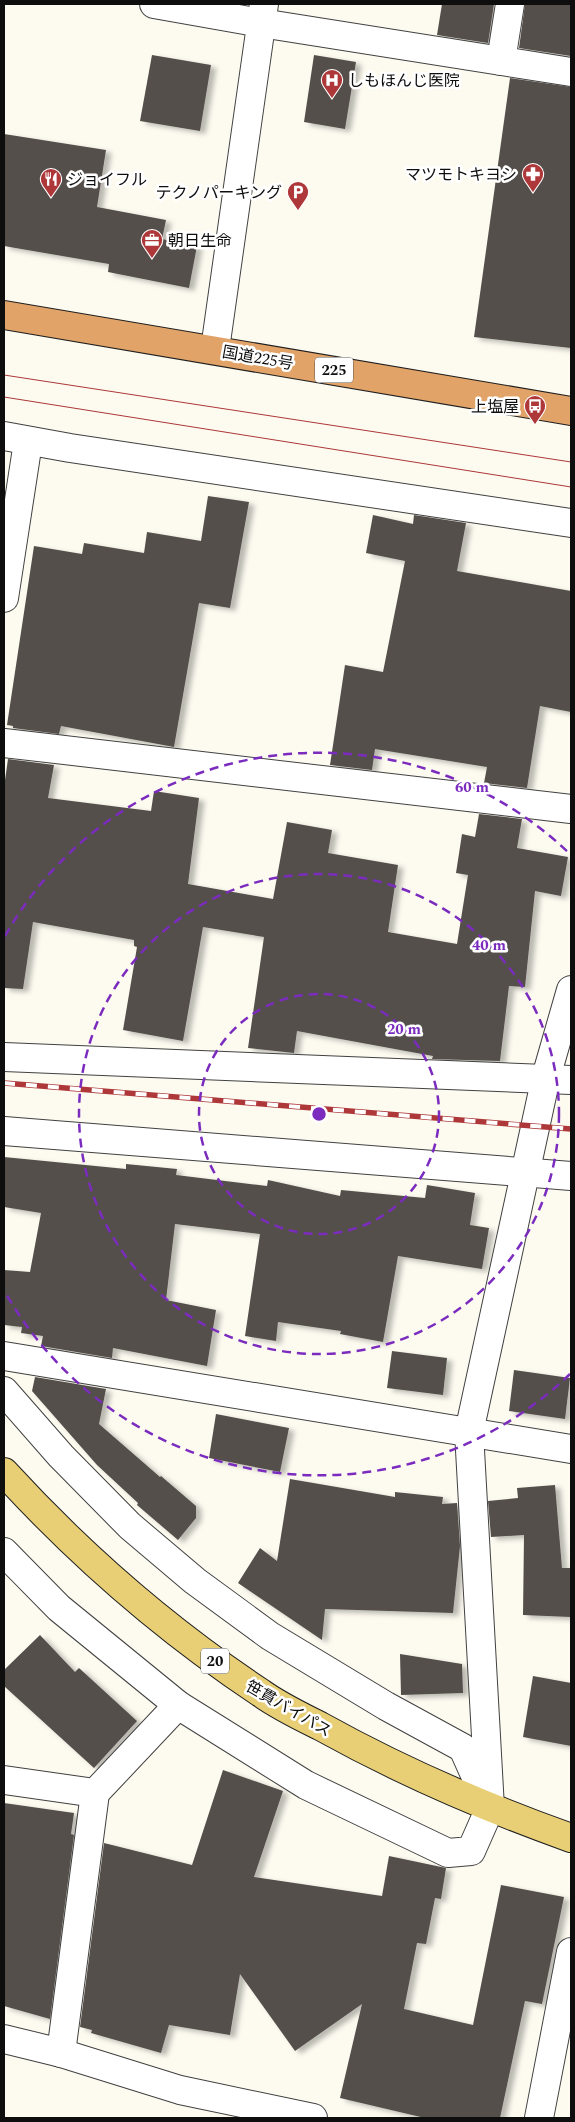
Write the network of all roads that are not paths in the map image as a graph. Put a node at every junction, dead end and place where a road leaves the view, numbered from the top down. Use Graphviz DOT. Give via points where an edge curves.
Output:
graph roads {
  1 [pos="154,4"];
  2 [pos="510,4"];
  3 [pos="263,14"];
  4 [pos="501,61"];
  5 [pos="571,72"];
  6 [pos="4,315"];
  7 [pos="215,349"];
  8 [pos="571,411"];
  9 [pos="16,439"];
  10 [pos="571,523"];
  11 [pos="4,598"];
  12 [pos="4,743"];
  13 [pos="571,809"];
  14 [pos="571,990"];
  15 [pos="4,1057"];
  16 [pos="559,1078"];
  17 [pos="4,1131"];
  18 [pos="526,1172"];
  19 [pos="571,1176"];
  20 [pos="4,1356"];
  21 [pos="4,1391"];
  22 [pos="469,1432"];
  23 [pos="571,1449"];
  24 [pos="4,1472"];
  25 [pos="4,1552"];
  26 [pos="178,1705"];
  27 [pos="4,1780"];
  28 [pos="96,1794"];
  29 [pos="490,1808"];
  30 [pos="571,1838"];
  31 [pos="571,1952"];
  32 [pos="4,2038"];
  33 [pos="61,2053"];
  34 [pos="313,2118"];
  35 [pos="539,2118"];
  1 -- 3 [label="street"];
  2 -- 4 [label="street"];
  3 -- 4 [label="street"];
  3 -- 7 [label="street"];
  4 -- 5 [label="street"];
  6 -- 7 [label="highway, 国道225号 / 225"];
  7 -- 8 [label="highway, 国道225号 / 225"];
  9 -- 10 [label="street"];
  9 -- 11 [label="street"];
  12 -- 13 [label="street"];
  14 -- 16 [label="street"];
  15 -- 16 [label="street"];
  16 -- 18 [label="street"];
  17 -- 18 [label="street"];
  18 -- 19 [label="street"];
  18 -- 22 [label="street"];
  20 -- 22 [label="street"];
  21 -- 29 [label="street" via="116,1512 195,1582 270,1636 463,1748"];
  22 -- 23 [label="street"];
  22 -- 29 [label="street"];
  24 -- 29 [label="main road, 笹貫バイパス / 20" via="108,1575 168,1626 262,1694 382,1761"];
  25 -- 26 [label="street" via="59,1608"];
  26 -- 28 [label="street"];
  26 -- 29 [label="street" via="306,1785 448,1853 471,1851"];
  27 -- 28 [label="street"];
  28 -- 33 [label="street"];
  29 -- 30 [label="main road, 笹貫バイパス / 20"];
  31 -- 35 [label="street"];
  32 -- 33 [label="street"];
  33 -- 34 [label="street" via="180,2090"];
}
